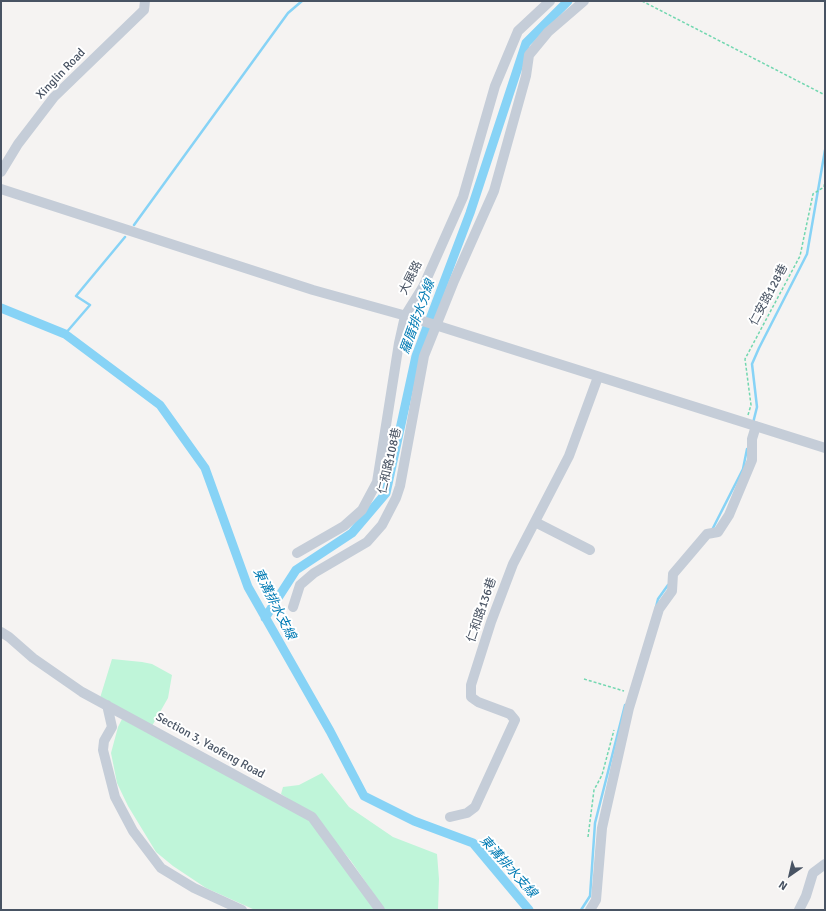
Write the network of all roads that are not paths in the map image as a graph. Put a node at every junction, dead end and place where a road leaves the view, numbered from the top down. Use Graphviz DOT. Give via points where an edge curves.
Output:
graph roads {
  1 [pos="153,1"];
  2 [pos="550,1"];
  3 [pos="584,1"];
  4 [pos="145,5"];
  5 [pos="1,172"];
  6 [pos="1,189"];
  7 [pos="408,317"];
  8 [pos="436,326"];
  9 [pos="598,377"];
  10 [pos="750,424"];
  11 [pos="825,448"];
  12 [pos="535,522"];
  13 [pos="590,550"];
  14 [pos="297,553"];
  15 [pos="293,607"];
  16 [pos="1,632"];
  17 [pos="107,705"];
  18 [pos="450,817"];
  19 [pos="825,864"];
  20 [pos="242,910"];
  21 [pos="380,910"];
  22 [pos="590,910"];
  23 [pos="799,910"];
  1 -- 4 [label="street, Xinglin Road"];
  2 -- 7 [label="street, 大展路" via="518,31 495,86 463,197"];
  3 -- 8 [label="street, 仁和路108巷" via="548,32 530,56 494,191"];
  4 -- 5 [label="street, Xinglin Road" via="54,97 18,144"];
  6 -- 7 [label="street" via="313,290"];
  7 -- 8 [label="street"];
  7 -- 14 [label="street, 大展路" via="399,343 377,482 362,510 344,526"];
  8 -- 9 [label="street"];
  8 -- 15 [label="street, 仁和路108巷" via="424,356 396,498 382,525 367,542 314,574 300,586"];
  9 -- 10 [label="street"];
  9 -- 12 [label="street, 仁和路136巷" via="569,456"];
  10 -- 11 [label="street"];
  10 -- 22 [label="street" via="752,460 729,515 718,532 707,534 673,574 672,591 659,609 630,708 602,828 596,900"];
  12 -- 13 [label="street"];
  12 -- 18 [label="street, 仁和路136巷" via="513,564 471,685 471,697 510,714 515,720 475,807 467,813"];
  16 -- 17 [label="street, Section 3, Yaofeng Road" via="33,658"];
  17 -- 20 [label="street" via="112,727 103,750 115,797 133,831 161,868 194,888"];
  17 -- 21 [label="street, Section 3, Yaofeng Road" via="312,817"];
  19 -- 23 [label="street" via="813,873"];
}
